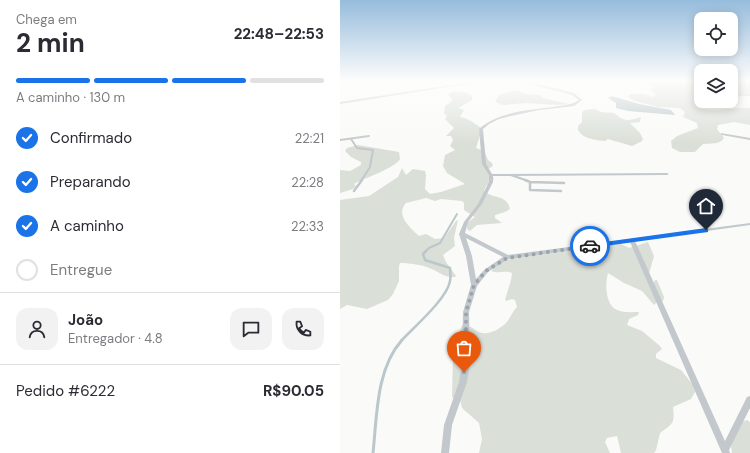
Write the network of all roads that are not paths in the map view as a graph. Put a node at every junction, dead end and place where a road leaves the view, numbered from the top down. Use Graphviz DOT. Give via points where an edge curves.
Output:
graph roads {
  1 [pos="352,101"];
  2 [pos="579,101"];
  3 [pos="340,104"];
  4 [pos="722,134"];
  5 [pos="369,136"];
  6 [pos="351,139"];
  7 [pos="750,139"];
  8 [pos="340,140"];
  9 [pos="667,174"];
  10 [pos="491,175"];
  11 [pos="510,175"];
  12 [pos="530,182"];
  13 [pos="564,183"];
  14 [pos="354,191"];
  15 [pos="561,191"];
  16 [pos="750,224"];
  17 [pos="462,234"];
  18 [pos="632,240"];
  19 [pos="507,258"];
  20 [pos="474,285"];
  21 [pos="750,400"];
  22 [pos="725,452"];
  23 [pos="444,453"];
  1 -- 3 [label="street"];
  2 -- 10 [label="street" via="574,105 514,114 483,126 480,132 484,164"];
  4 -- 7 [label="street"];
  5 -- 6 [label="lane"];
  6 -- 8 [label="lane"];
  6 -- 14 [label="lane" via="358,148 373,150 371,168"];
  9 -- 11 [label="street"];
  10 -- 11 [label="street"];
  10 -- 17 [label="street" via="491,182 480,204 466,222"];
  11 -- 12 [label="lane"];
  12 -- 13 [label="lane"];
  12 -- 15 [label="lane" via="530,190"];
  16 -- 18 [label="street"];
  17 -- 19 [label="street"];
  17 -- 20 [label="street"];
  18 -- 19 [label="street"];
  18 -- 22 [label="street"];
  19 -- 20 [label="street" via="486,271"];
  20 -- 23 [label="street" via="466,312 466,362 463,382 448,425"];
  21 -- 22 [label="street"];
}
